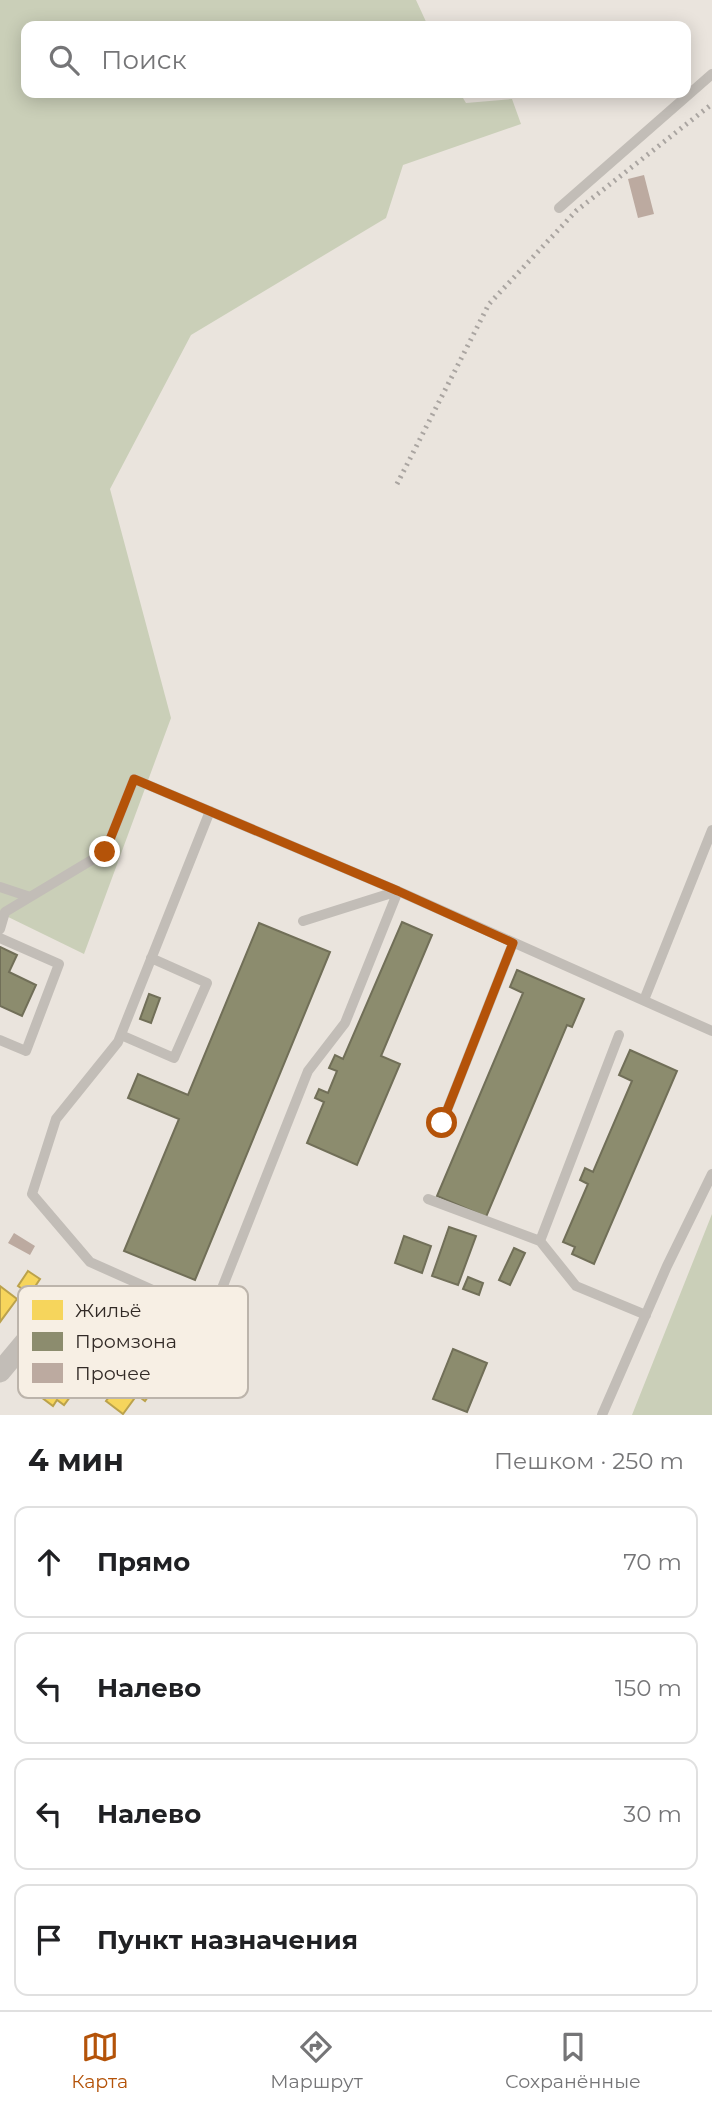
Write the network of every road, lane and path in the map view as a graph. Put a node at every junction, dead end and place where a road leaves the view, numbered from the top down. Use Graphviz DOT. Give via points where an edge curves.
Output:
graph roads {
  1 [pos="712,74"];
  2 [pos="691,92"];
  3 [pos="685,98"];
  4 [pos="559,208"];
  5 [pos="210,811"];
  6 [pos="712,830"];
  7 [pos="0,887"];
  8 [pos="398,891"];
  9 [pos="30,897"];
  10 [pos="303,921"];
  11 [pos="0,929"];
  12 [pos="0,938"];
  13 [pos="513,943"];
  14 [pos="151,958"];
  15 [pos="644,1000"];
  16 [pos="712,1031"];
  17 [pos="121,1035"];
  18 [pos="619,1035"];
  19 [pos="0,1040"];
  20 [pos="442,1123"];
  21 [pos="712,1174"];
  22 [pos="428,1199"];
  23 [pos="540,1241"];
  24 [pos="144,1286"];
  25 [pos="223,1286"];
  26 [pos="646,1315"];
  27 [pos="18,1350"];
  28 [pos="0,1372"];
  29 [pos="602,1415"];
  1 -- 2 [label="lane"];
  3 -- 4 [label="lane"];
  5 -- 8 [label="lane"];
  5 -- 9 [label="lane" via="134,779 105,852"];
  5 -- 14 [label="lane"];
  6 -- 15 [label="lane"];
  7 -- 9 [label="lane"];
  8 -- 10 [label="lane"];
  8 -- 13 [label="lane"];
  8 -- 25 [label="lane" via="345,1023 308,1071"];
  9 -- 11 [label="lane" via="5,912"];
  12 -- 19 [label="lane" via="59,964 26,1051"];
  13 -- 15 [label="lane"];
  13 -- 20 [label="lane"];
  14 -- 17 [label="lane"];
  14 -- 17 [label="lane" via="207,982 174,1058"];
  15 -- 16 [label="lane"];
  17 -- 24 [label="lane" via="56,1119 32,1194 90,1262"];
  18 -- 23 [label="lane"];
  21 -- 26 [label="lane"];
  22 -- 23 [label="lane"];
  23 -- 26 [label="lane" via="576,1286"];
  26 -- 29 [label="lane"];
  27 -- 28 [label="street"];
}
